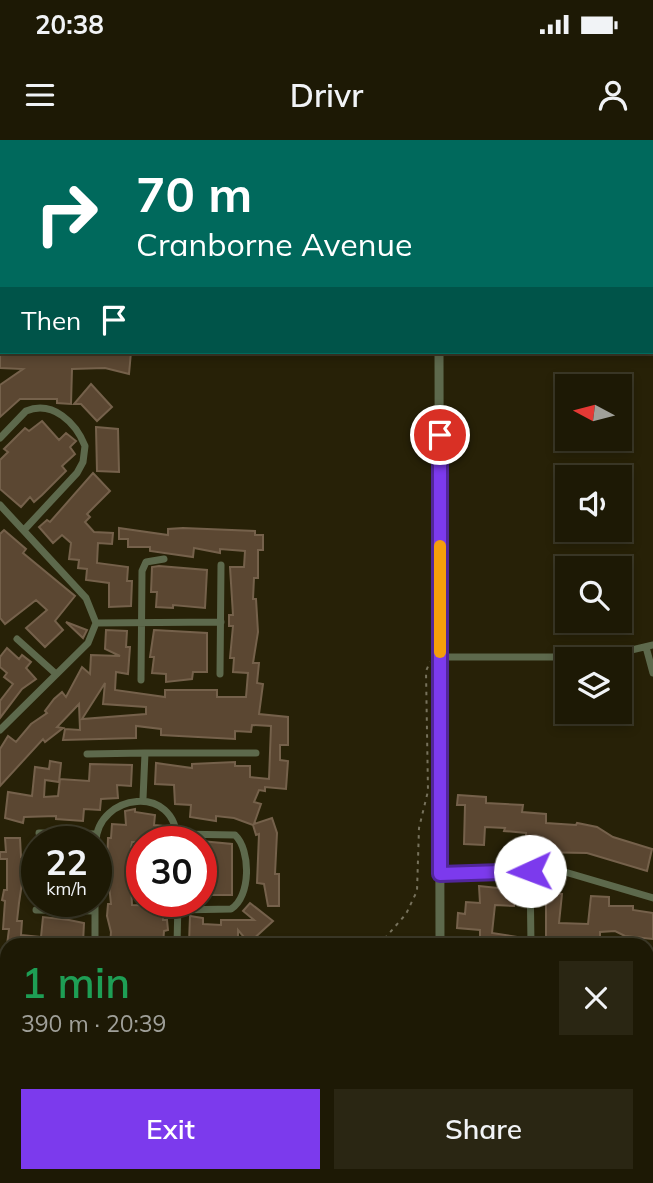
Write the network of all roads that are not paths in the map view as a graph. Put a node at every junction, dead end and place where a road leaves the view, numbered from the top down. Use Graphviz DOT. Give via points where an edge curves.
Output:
graph roads {
  1 [pos="439,354"];
  2 [pos="0,438"];
  3 [pos="0,505"];
  4 [pos="25,528"];
  5 [pos="164,559"];
  6 [pos="221,565"];
  7 [pos="221,622"];
  8 [pos="96,623"];
  9 [pos="141,623"];
  10 [pos="17,639"];
  11 [pos="650,646"];
  12 [pos="440,657"];
  13 [pos="653,673"];
  14 [pos="56,674"];
  15 [pos="220,674"];
  16 [pos="141,680"];
  17 [pos="0,730"];
  18 [pos="145,753"];
  19 [pos="256,753"];
  20 [pos="87,754"];
  21 [pos="143,799"];
  22 [pos="103,826"];
  23 [pos="171,826"];
  24 [pos="217,836"];
  25 [pos="530,871"];
  26 [pos="440,874"];
  27 [pos="653,898"];
  28 [pos="217,908"];
  29 [pos="95,917"];
  30 [pos="178,917"];
  31 [pos="95,938"];
  32 [pos="177,938"];
  33 [pos="440,938"];
  34 [pos="531,938"];
  1 -- 12 [label="street"];
  2 -- 4 [label="street" via="26,411 48,409 67,418 85,446 77,473"];
  3 -- 4 [label="street"];
  4 -- 8 [label="street" via="86,598"];
  5 -- 9 [label="street" via="151,559 144,566"];
  6 -- 7 [label="street"];
  7 -- 9 [label="street"];
  7 -- 15 [label="street"];
  8 -- 9 [label="street"];
  8 -- 14 [label="street" via="88,643"];
  9 -- 16 [label="street"];
  10 -- 14 [label="street"];
  11 -- 12 [label="street" via="602,657"];
  11 -- 13 [label="street"];
  12 -- 26 [label="street"];
  14 -- 17 [label="street"];
  18 -- 19 [label="street"];
  18 -- 20 [label="street"];
  18 -- 21 [label="street"];
  21 -- 22 [label="street" via="111,813"];
  21 -- 23 [label="street" via="163,808"];
  24 -- 28 [label="street" via="235,835 244,847 245,883 243,899 231,909"];
  25 -- 26 [label="street"];
  25 -- 27 [label="street" via="579,875"];
  25 -- 34 [label="street"];
  26 -- 33 [label="street"];
  29 -- 31 [label="street"];
  30 -- 32 [label="street"];
}
